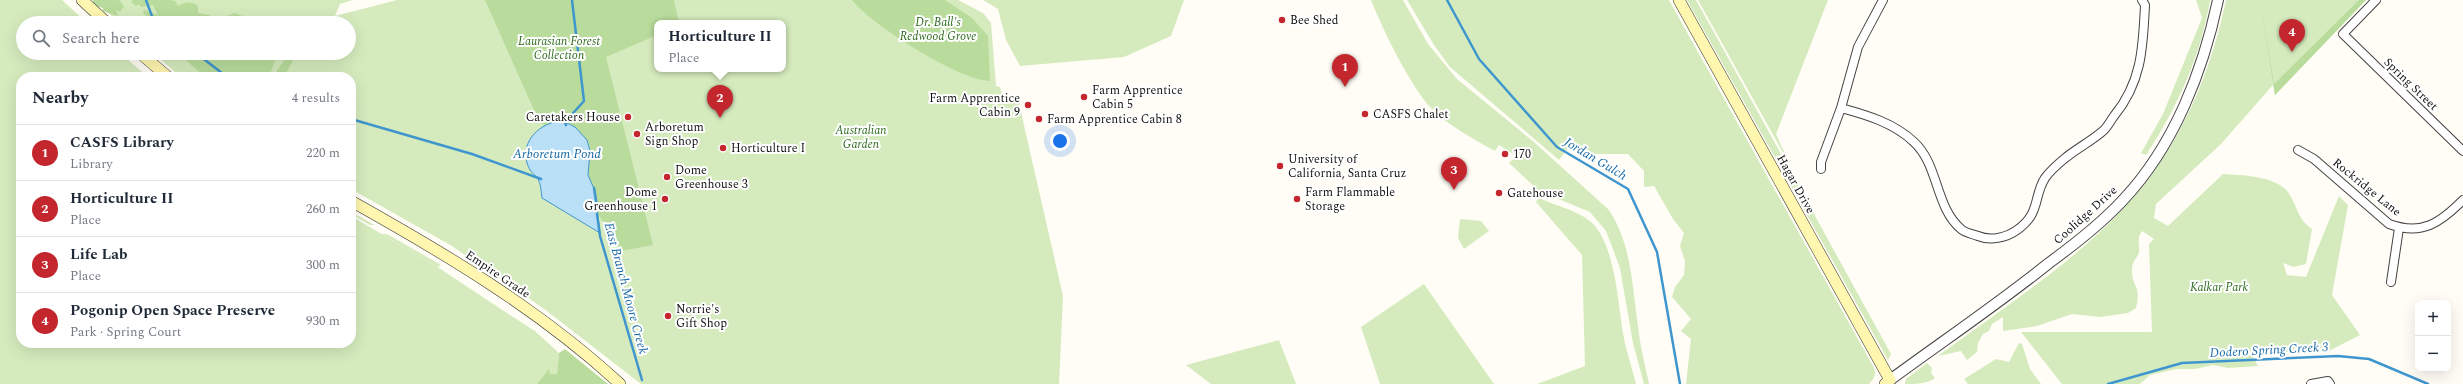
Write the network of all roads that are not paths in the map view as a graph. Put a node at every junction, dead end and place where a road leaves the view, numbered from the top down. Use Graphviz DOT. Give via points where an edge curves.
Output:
graph roads {
  1 [pos="82,0"];
  2 [pos="1679,0"];
  3 [pos="1884,0"];
  4 [pos="2142,0"];
  5 [pos="2218,0"];
  6 [pos="2376,0"];
  7 [pos="99,16"];
  8 [pos="148,60"];
  9 [pos="162,72"];
  10 [pos="1841,108"];
  11 [pos="2298,150"];
  12 [pos="2463,151"];
  13 [pos="1821,169"];
  14 [pos="2463,200"];
  15 [pos="356,204"];
  16 [pos="2399,228"];
  17 [pos="2391,282"];
  18 [pos="1889,383"];
  19 [pos="620,384"];
  20 [pos="2312,384"];
  21 [pos="2330,384"];
  1 -- 7 [label="main road"];
  2 -- 18 [label="main road, Hagar Drive"];
  3 -- 10 [label="street" via="1858,47"];
  4 -- 10 [label="street" via="2145,5 2144,43 2140,64 2126,102 2104,130 2052,170 2045,179 2034,212 2017,230 2003,236 1989,240 1961,230 1944,206 1937,183 1916,143 1897,128 1870,116"];
  5 -- 18 [label="street, Coolidge Drive" via="2205,54 2181,112 2159,151 2124,200 2088,233 2032,277"];
  6 -- 12 [label="street, Spring Street" via="2343,34"];
  8 -- 9 [label="main road"];
  10 -- 13 [label="street" via="1821,162"];
  11 -- 16 [label="street, Rockridge Lane" via="2314,159 2389,224"];
  14 -- 16 [label="street, Rockridge Lane" via="2445,218 2430,226"];
  15 -- 19 [label="main road, Empire Grade" via="487,282 594,359"];
  16 -- 17 [label="street"];
  20 -- 21 [label="street" via="2328,381"];
}
